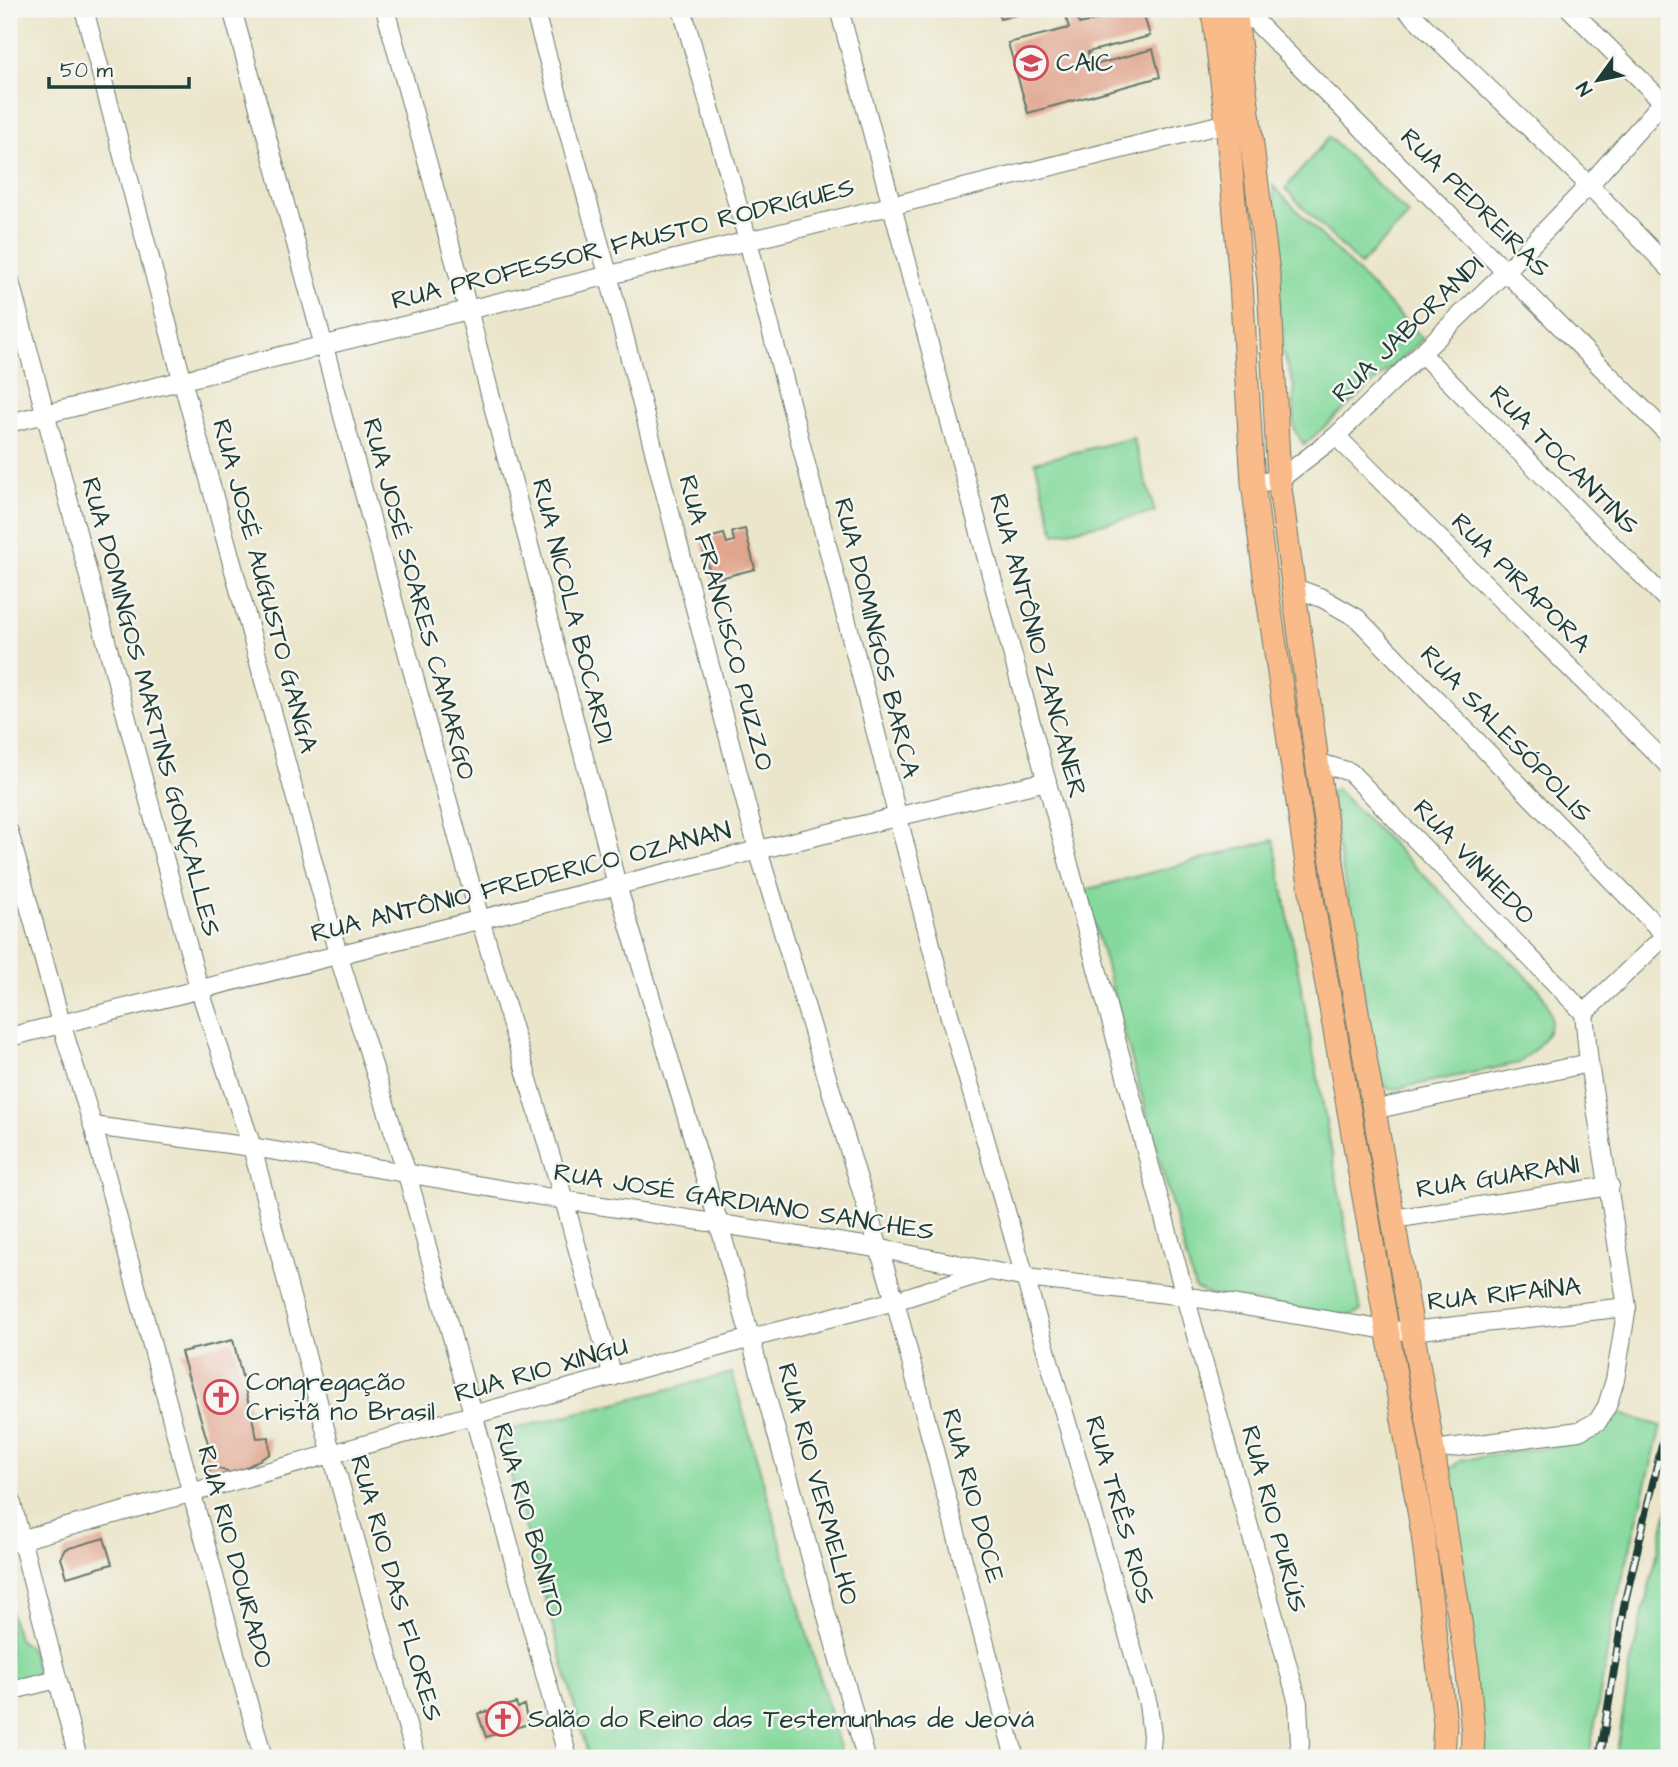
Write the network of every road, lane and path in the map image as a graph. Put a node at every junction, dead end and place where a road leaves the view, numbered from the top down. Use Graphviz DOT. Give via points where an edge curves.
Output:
graph roads {
  1 [pos="84,9"];
  2 [pos="232,9"];
  3 [pos="386,9"];
  4 [pos="534,9"];
  5 [pos="682,9"];
  6 [pos="839,9"];
  7 [pos="1213,9"];
  8 [pos="1236,9"];
  9 [pos="1243,9"];
  10 [pos="1406,9"];
  11 [pos="1570,9"];
  12 [pos="1667,102"];
  13 [pos="1238,120"];
  14 [pos="1589,186"];
  15 [pos="892,204"];
  16 [pos="748,242"];
  17 [pos="1669,268"];
  18 [pos="1506,271"];
  19 [pos="608,274"];
  20 [pos="9,278"];
  21 [pos="468,309"];
  22 [pos="322,346"];
  23 [pos="1422,354"];
  24 [pos="182,379"];
  25 [pos="45,413"];
  26 [pos="9,423"];
  27 [pos="1669,435"];
  28 [pos="1336,436"];
  29 [pos="1279,480"];
  30 [pos="1253,483"];
  31 [pos="1295,588"];
  32 [pos="1669,602"];
  33 [pos="1317,762"];
  34 [pos="1669,766"];
  35 [pos="1048,781"];
  36 [pos="896,817"];
  37 [pos="9,832"];
  38 [pos="758,850"];
  39 [pos="617,885"];
  40 [pos="1338,902"];
  41 [pos="1313,905"];
  42 [pos="480,919"];
  43 [pos="1667,934"];
  44 [pos="338,954"];
  45 [pos="199,988"];
  46 [pos="1584,1013"];
  47 [pos="61,1023"];
  48 [pos="9,1037"];
  49 [pos="1589,1063"];
  50 [pos="1373,1110"];
  51 [pos="93,1126"];
  52 [pos="252,1147"];
  53 [pos="407,1174"];
  54 [pos="1610,1186"];
  55 [pos="564,1200"];
  56 [pos="1393,1219"];
  57 [pos="719,1224"];
  58 [pos="877,1248"];
  59 [pos="993,1270"];
  60 [pos="1027,1278"];
  61 [pos="1185,1296"];
  62 [pos="895,1301"];
  63 [pos="1628,1307"];
  64 [pos="1386,1330"];
  65 [pos="1412,1331"];
  66 [pos="751,1338"];
  67 [pos="613,1377"];
  68 [pos="472,1416"];
  69 [pos="1433,1450"];
  70 [pos="332,1455"];
  71 [pos="9,1492"];
  72 [pos="190,1493"];
  73 [pos="15,1541"];
  74 [pos="57,1679"];
  75 [pos="9,1691"];
  76 [pos="78,1758"];
  77 [pos="263,1758"];
  78 [pos="416,1758"];
  79 [pos="568,1758"];
  80 [pos="866,1758"];
  81 [pos="1015,1758"];
  82 [pos="1150,1758"];
  83 [pos="1298,1758"];
  84 [pos="1444,1758"];
  85 [pos="1472,1758"];
  1 -- 24 [label="street, RUA JOSÉ AUGUSTO GANGA"];
  2 -- 22 [label="street, RUA JOSÉ SOARES CAMARGO"];
  3 -- 21 [label="street, RUA NICOLA BOCARDI"];
  4 -- 19 [label="street, RUA FRANCISCO PUZZO"];
  5 -- 16 [label="street, RUA DOMINGOS BARCA"];
  6 -- 15 [label="street, RUA ANTÔNIO ZANCANER"];
  7 -- 13 [label="main road"];
  8 -- 13 [label="main road"];
  9 -- 18 [label="street, RUA PEDREIRAS"];
  10 -- 14 [label="street"];
  11 -- 12 [label="street"];
  12 -- 14 [label="street, RUA JABORANDI"];
  13 -- 15 [label="street, RUA PROFESSOR FAUSTO RODRIGUES"];
  13 -- 29 [label="main road" via="1269,281"];
  13 -- 30 [label="main road" via="1241,283"];
  14 -- 17 [label="street"];
  14 -- 18 [label="street, RUA JABORANDI"];
  15 -- 16 [label="street, RUA PROFESSOR FAUSTO RODRIGUES"];
  15 -- 35 [label="street, RUA ANTÔNIO ZANCANER"];
  16 -- 19 [label="street, RUA PROFESSOR FAUSTO RODRIGUES"];
  16 -- 36 [label="street, RUA DOMINGOS BARCA"];
  18 -- 23 [label="street, RUA JABORANDI"];
  18 -- 27 [label="street, RUA PEDREIRAS"];
  19 -- 21 [label="street, RUA PROFESSOR FAUSTO RODRIGUES"];
  19 -- 38 [label="street, RUA FRANCISCO PUZZO"];
  20 -- 25 [label="street, RUA DOMINGOS MARTINS GONÇALLES"];
  21 -- 22 [label="street, RUA PROFESSOR FAUSTO RODRIGUES"];
  21 -- 39 [label="street, RUA NICOLA BOCARDI"];
  22 -- 24 [label="street, RUA PROFESSOR FAUSTO RODRIGUES"];
  22 -- 42 [label="street, RUA JOSÉ SOARES CAMARGO"];
  23 -- 28 [label="street, RUA JABORANDI"];
  23 -- 32 [label="street, RUA TOCANTINS"];
  24 -- 25 [label="street, RUA PROFESSOR FAUSTO RODRIGUES"];
  24 -- 44 [label="street, RUA JOSÉ AUGUSTO GANGA"];
  25 -- 26 [label="street, RUA PROFESSOR FAUSTO RODRIGUES"];
  25 -- 45 [label="street, RUA DOMINGOS MARTINS GONÇALLES"];
  28 -- 29 [label="street, RUA JABORANDI"];
  28 -- 34 [label="street, RUA PIRAPORA"];
  29 -- 30 [label="street"];
  29 -- 31 [label="main road"];
  30 -- 41 [label="main road"];
  31 -- 33 [label="main road"];
  31 -- 43 [label="street, RUA SALESÓPOLIS" via="1357,618"];
  33 -- 40 [label="main road"];
  33 -- 46 [label="street, RUA VINHEDO" via="1350,772"];
  35 -- 36 [label="street, RUA ANTÔNIO FREDERICO OZANAN"];
  35 -- 61 [label="street, RUA ANTÔNIO ZANCANER"];
  36 -- 38 [label="street, RUA ANTÔNIO FREDERICO OZANAN"];
  36 -- 60 [label="street, RUA DOMINGOS BARCA"];
  37 -- 47 [label="street, RUA RIO DOURADO"];
  38 -- 39 [label="street, RUA ANTÔNIO FREDERICO OZANAN"];
  38 -- 58 [label="street, RUA FRANCISCO PUZZO"];
  39 -- 42 [label="street, RUA ANTÔNIO FREDERICO OZANAN"];
  39 -- 57 [label="street, RUA NICOLA BOCARDI"];
  40 -- 41 [label="main road"];
  40 -- 50 [label="main road"];
  41 -- 64 [label="main road"];
  42 -- 44 [label="street, RUA ANTÔNIO FREDERICO OZANAN"];
  42 -- 55 [label="street, RUA JOSÉ SOARES CAMARGO"];
  43 -- 46 [label="street"];
  44 -- 45 [label="street, RUA ANTÔNIO FREDERICO OZANAN"];
  44 -- 53 [label="street, RUA JOSÉ AUGUSTO GANGA"];
  45 -- 47 [label="street, RUA ANTÔNIO FREDERICO OZANAN"];
  45 -- 52 [label="street, RUA DOMINGOS MARTINS GONÇALLES"];
  46 -- 49 [label="street"];
  47 -- 48 [label="street, RUA ANTÔNIO FREDERICO OZANAN"];
  47 -- 51 [label="street, RUA RIO DOURADO"];
  49 -- 50 [label="street"];
  49 -- 54 [label="street"];
  50 -- 56 [label="main road"];
  51 -- 52 [label="street, RUA JOSÉ GARDIANO SANCHES"];
  51 -- 72 [label="street, RUA RIO DOURADO"];
  52 -- 53 [label="street, RUA JOSÉ GARDIANO SANCHES"];
  52 -- 70 [label="street, RUA RIO DAS FLORES"];
  53 -- 55 [label="street, RUA JOSÉ GARDIANO SANCHES"];
  53 -- 68 [label="street, RUA RIO BONITO"];
  54 -- 56 [label="street, RUA GUARANI"];
  54 -- 63 [label="street"];
  55 -- 57 [label="street, RUA JOSÉ GARDIANO SANCHES"];
  55 -- 67 [label="street, RUA JOSÉ SOARES CAMARGO"];
  56 -- 65 [label="main road"];
  57 -- 58 [label="street, RUA JOSÉ GARDIANO SANCHES"];
  57 -- 66 [label="street, RUA RIO VERMELHO"];
  58 -- 59 [label="street, RUA JOSÉ GARDIANO SANCHES"];
  58 -- 62 [label="street, RUA RIO DOCE"];
  59 -- 60 [label="street, RUA JOSÉ GARDIANO SANCHES"];
  59 -- 62 [label="street, RUA RIO XINGU"];
  60 -- 61 [label="street, RUA JOSÉ GARDIANO SANCHES"];
  60 -- 82 [label="street, RUA TRÊS RIOS" via="1149,1704"];
  61 -- 64 [label="street, RUA JOSÉ GARDIANO SANCHES"];
  61 -- 83 [label="street, RUA RIO PURÚS" via="1298,1703"];
  62 -- 66 [label="street, RUA RIO XINGU"];
  62 -- 81 [label="street, RUA RIO DOCE"];
  63 -- 65 [label="street, RUA RIFAÍNA"];
  63 -- 69 [label="street" via="1615,1380 1598,1421 1579,1431"];
  64 -- 65 [label="street, RUA RIFAÍNA"];
  64 -- 84 [label="main road" via="1423,1534 1445,1723"];
  65 -- 69 [label="main road"];
  66 -- 67 [label="street, RUA RIO XINGU"];
  66 -- 80 [label="street, RUA RIO VERMELHO"];
  67 -- 68 [label="street, RUA RIO XINGU"];
  68 -- 70 [label="street, RUA RIO XINGU"];
  68 -- 79 [label="street, RUA RIO BONITO"];
  69 -- 85 [label="main road" via="1468,1672"];
  70 -- 72 [label="street, RUA RIO XINGU"];
  70 -- 78 [label="street, RUA RIO DAS FLORES"];
  71 -- 73 [label="street"];
  72 -- 73 [label="street, RUA RIO XINGU"];
  72 -- 77 [label="street, RUA RIO DOURADO"];
  73 -- 74 [label="street"];
  74 -- 75 [label="street"];
  74 -- 76 [label="street"];
}
